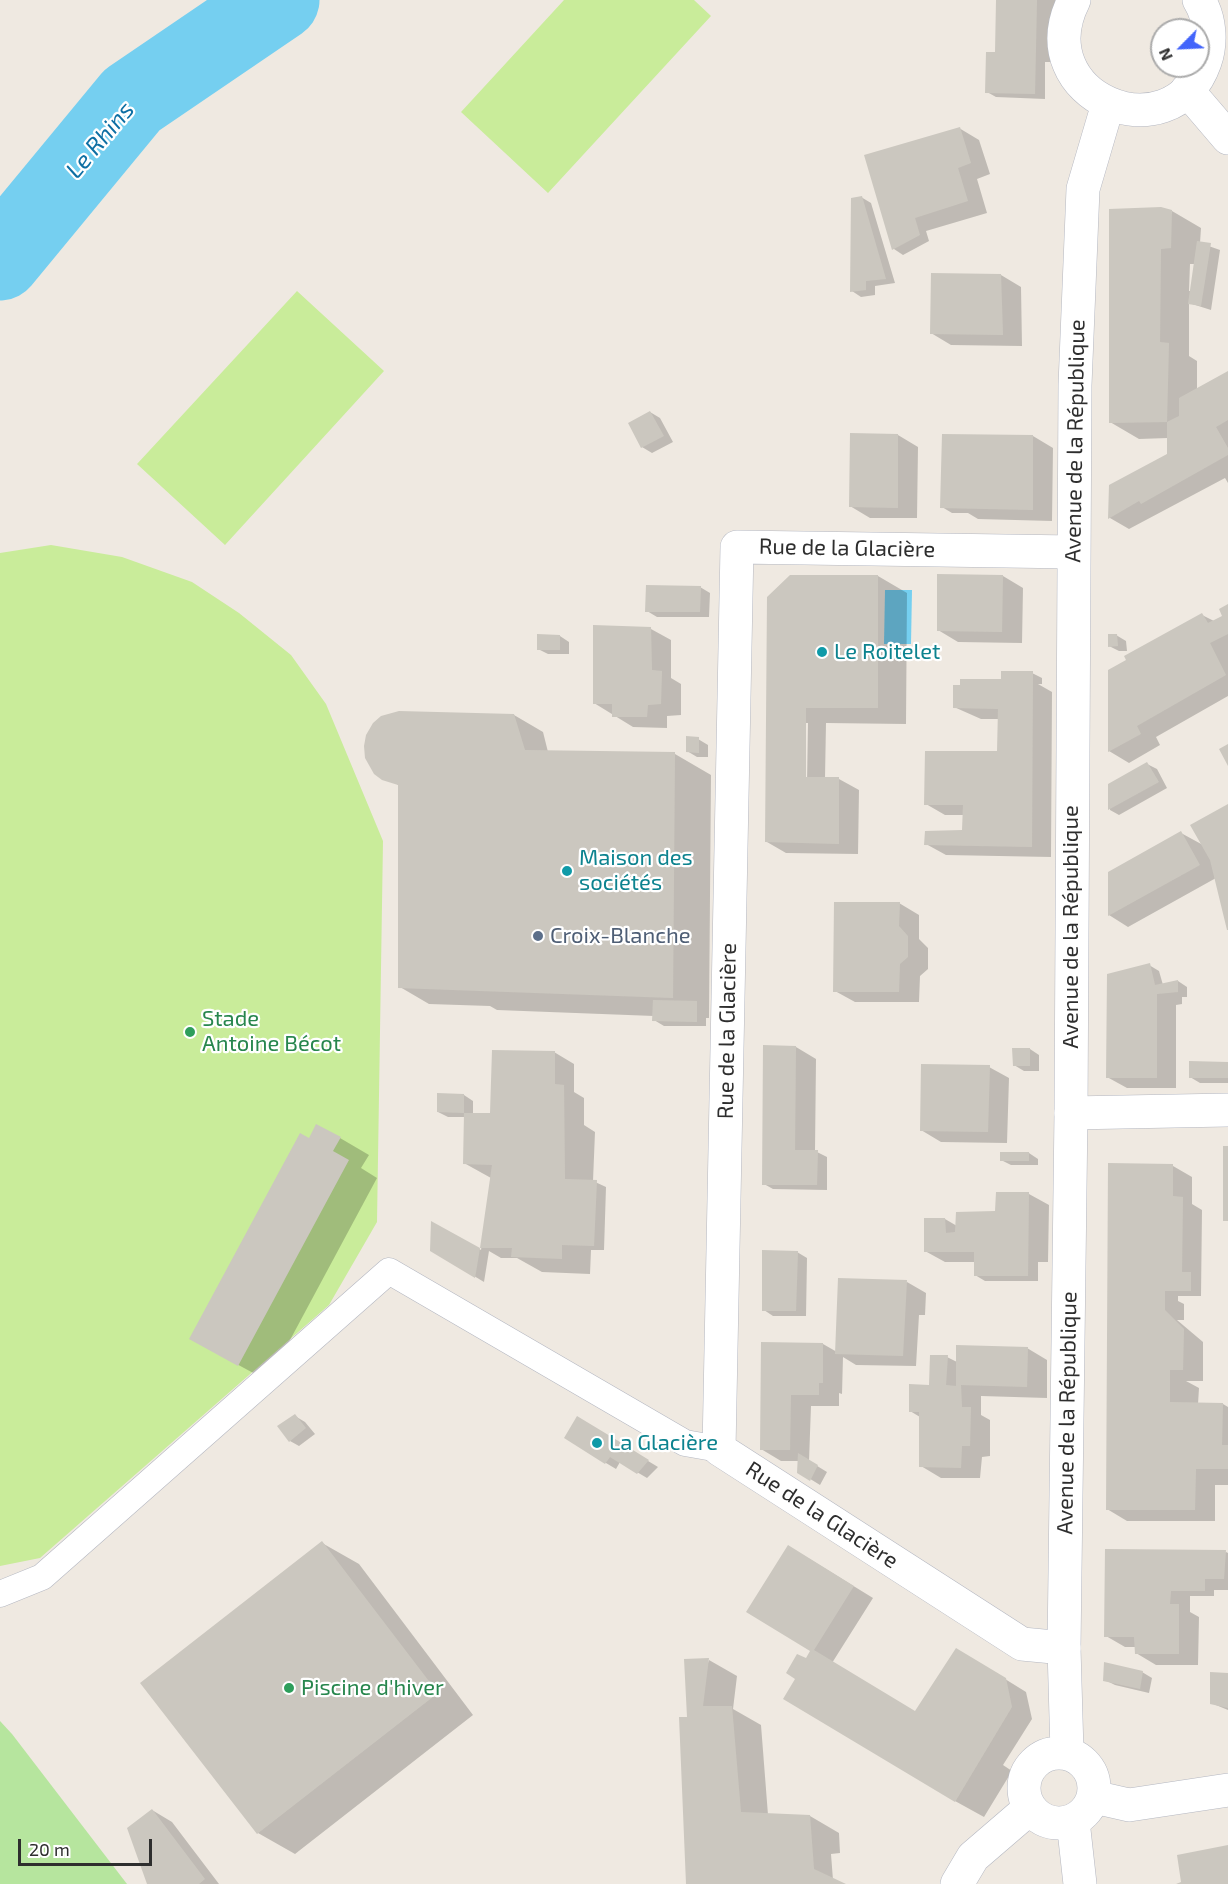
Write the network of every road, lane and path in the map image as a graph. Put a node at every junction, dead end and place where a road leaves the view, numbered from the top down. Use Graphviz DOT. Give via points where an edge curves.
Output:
graph roads {
  1 [pos="1074,0"];
  2 [pos="1199,0"];
  3 [pos="1188,90"];
  4 [pos="1108,105"];
  5 [pos="1228,138"];
  6 [pos="1072,552"];
  7 [pos="1228,1110"];
  8 [pos="1071,1113"];
  9 [pos="719,1449"];
  10 [pos="0,1594"];
  11 [pos="1064,1648"];
  12 [pos="1067,1752"];
  13 [pos="1228,1790"];
  14 [pos="1030,1808"];
  15 [pos="1083,1809"];
  16 [pos="957,1884"];
  17 [pos="1080,1884"];
  1 -- 4 [label="main road" via="1063,35 1066,57 1089,93"];
  2 -- 3 [label="main road" via="1209,30 1208,52 1201,73"];
  3 -- 4 [label="main road" via="1170,103 1150,110"];
  3 -- 5 [label="main road"];
  4 -- 6 [label="main road, Avenue de la République" via="1083,189"];
  6 -- 8 [label="main road, Avenue de la République"];
  6 -- 9 [label="main road, Rue de la Glacière" via="737,547"];
  7 -- 8 [label="main road"];
  8 -- 11 [label="main road, Avenue de la République"];
  9 -- 10 [label="lane" via="685,1443 389,1271 42,1577"];
  9 -- 11 [label="main road, Rue de la Glacière" via="1022,1644"];
  11 -- 12 [label="main road, Avenue de la République"];
  12 -- 14 [label="main road" via="1046,1755 1030,1768 1024,1788"];
  12 -- 15 [label="main road" via="1087,1764 1093,1774"];
  13 -- 15 [label="main road"];
  14 -- 15 [label="main road" via="1049,1822"];
  14 -- 16 [label="main road" via="973,1857"];
  15 -- 17 [label="main road"];
}
